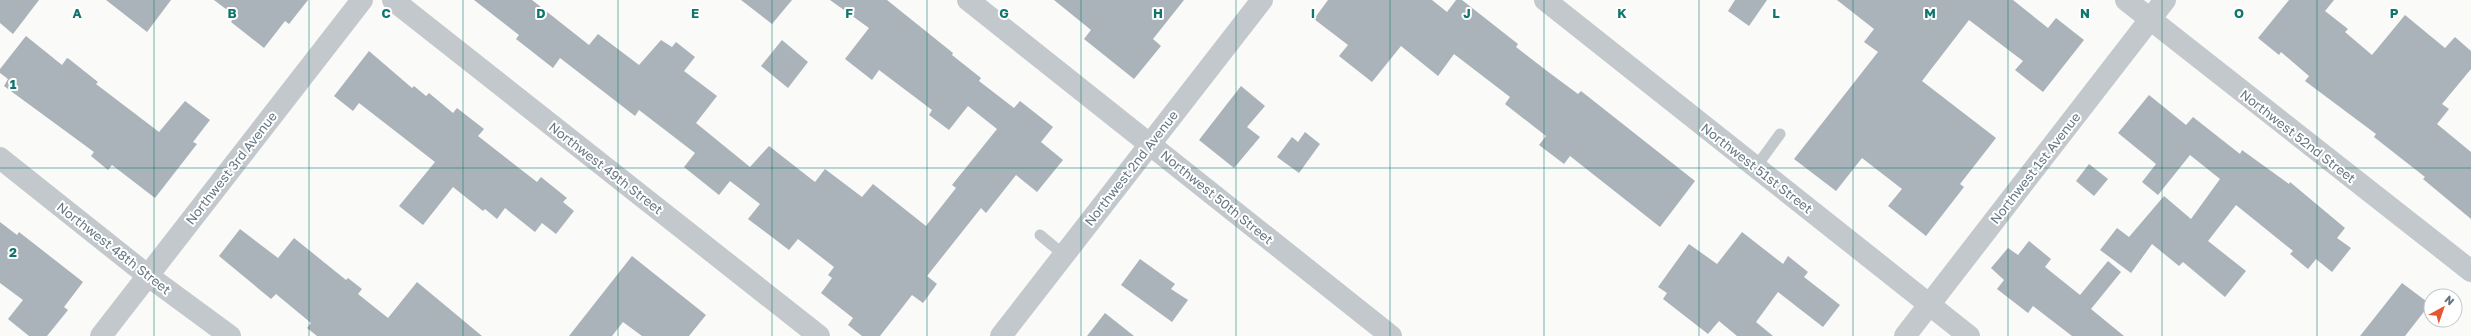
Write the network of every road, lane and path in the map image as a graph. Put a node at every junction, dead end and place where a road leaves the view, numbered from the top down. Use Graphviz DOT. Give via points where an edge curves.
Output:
graph roads {
  1 [pos="362,0"];
  2 [pos="393,0"];
  3 [pos="968,0"];
  4 [pos="1262,0"];
  5 [pos="1546,0"];
  6 [pos="2126,0"];
  7 [pos="2165,0"];
  8 [pos="2150,19"];
  9 [pos="1780,134"];
  10 [pos="1150,143"];
  11 [pos="0,158"];
  12 [pos="1756,167"];
  13 [pos="1040,235"];
  14 [pos="1064,255"];
  15 [pos="2471,271"];
  16 [pos="148,275"];
  17 [pos="1929,304"];
  18 [pos="101,336"];
  19 [pos="230,336"];
  20 [pos="819,336"];
  21 [pos="1001,336"];
  22 [pos="1391,336"];
  23 [pos="1905,336"];
  24 [pos="1970,336"];
  1 -- 16 [label="street, Northwest 3rd Avenue"];
  2 -- 20 [label="street, Northwest 49th Street"];
  3 -- 10 [label="street, Northwest 50th Street"];
  4 -- 10 [label="street, Northwest 2nd Avenue"];
  5 -- 12 [label="street, Northwest 51st Street"];
  6 -- 8 [label="street, Northwest 52nd Street"];
  7 -- 8 [label="street, Northwest 1st Avenue"];
  8 -- 15 [label="street, Northwest 52nd Street"];
  8 -- 17 [label="street, Northwest 1st Avenue"];
  9 -- 12 [label="lane"];
  10 -- 14 [label="street, Northwest 2nd Avenue"];
  10 -- 22 [label="street, Northwest 50th Street"];
  11 -- 16 [label="street, Northwest 48th Street"];
  12 -- 17 [label="street, Northwest 51st Street"];
  13 -- 14 [label="lane"];
  14 -- 21 [label="street, Northwest 2nd Avenue"];
  16 -- 18 [label="street, Northwest 3rd Avenue"];
  16 -- 19 [label="street, Northwest 48th Street"];
  17 -- 23 [label="street, Northwest 1st Avenue"];
  17 -- 24 [label="street, Northwest 51st Street"];
}
